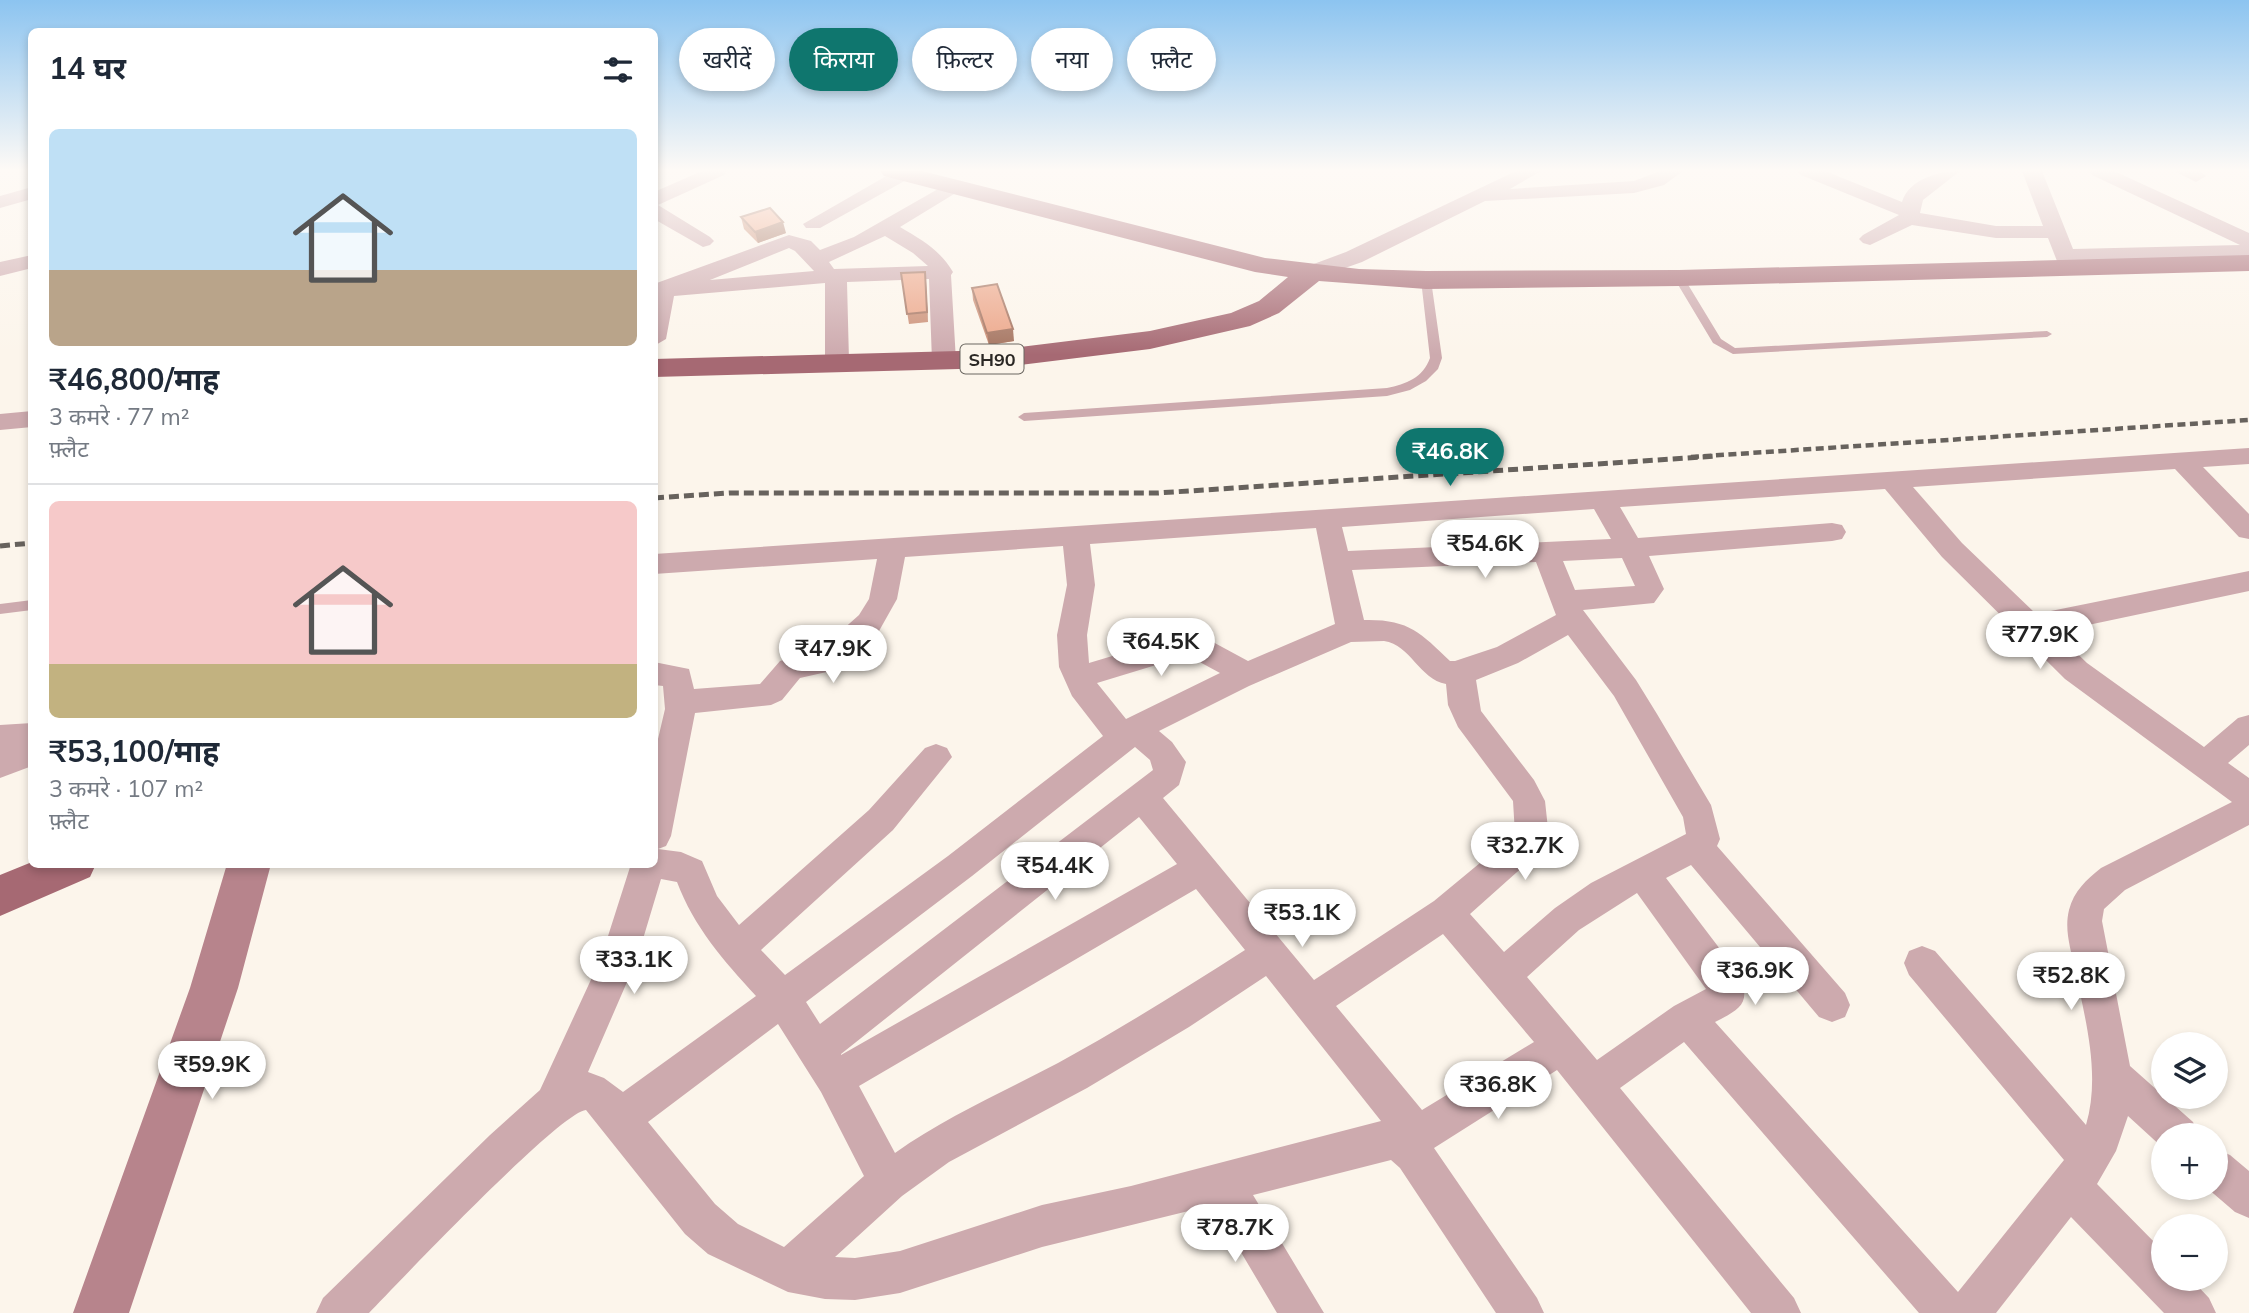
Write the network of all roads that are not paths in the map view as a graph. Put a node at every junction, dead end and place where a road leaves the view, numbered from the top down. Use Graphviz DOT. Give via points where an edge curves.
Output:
graph roads {
  1 [pos="689,232"];
  2 [pos="878,232"];
  3 [pos="894,232"];
  4 [pos="1131,232"];
  5 [pos="1406,232"];
  6 [pos="1881,232"];
  7 [pos="2012,232"];
  8 [pos="2230,232"];
  9 [pos="2056,233"];
  10 [pos="1870,239"];
  11 [pos="704,241"];
  12 [pos="2249,241"];
  13 [pos="2249,251"];
  14 [pos="2067,261"];
  15 [pos="28,262"];
  16 [pos="2249,263"];
  17 [pos="0,269"];
  18 [pos="827,270"];
  19 [pos="942,272"];
  20 [pos="1311,273"];
  21 [pos="1679,278"];
  22 [pos="1426,280"];
  23 [pos="659,291"];
  24 [pos="2047,334"];
  25 [pos="837,361"];
  26 [pos="944,361"];
  27 [pos="658,368"];
  28 [pos="1024,417"];
  29 [pos="28,419"];
  30 [pos="0,422"];
  31 [pos="2249,456"];
  32 [pos="2181,460"];
  33 [pos="1892,480"];
  34 [pos="1603,501"];
  35 [pos="1327,519"];
  36 [pos="2249,530"];
  37 [pos="1832,532"];
  38 [pos="1075,534"];
  39 [pos="894,547"];
  40 [pos="1631,548"];
  41 [pos="1546,553"];
  42 [pos="1337,561"];
  43 [pos="658,564"];
  44 [pos="2249,581"];
  45 [pos="28,606"];
  46 [pos="0,609"];
  47 [pos="1568,610"];
  48 [pos="2029,626"];
  49 [pos="1348,631"];
  50 [pos="658,674"];
  51 [pos="1247,674"];
  52 [pos="1460,674"];
  53 [pos="1077,678"];
  54 [pos="680,702"];
  55 [pos="2249,727"];
  56 [pos="28,734"];
  57 [pos="1129,734"];
  58 [pos="0,738"];
  59 [pos="28,754"];
  60 [pos="936,757"];
  61 [pos="2207,763"];
  62 [pos="0,765"];
  63 [pos="2249,796"];
  64 [pos="1142,797"];
  65 [pos="2249,809"];
  66 [pos="658,815"];
  67 [pos="1696,846"];
  68 [pos="658,864"];
  69 [pos="65,868"];
  70 [pos="248,868"];
  71 [pos="647,868"];
  72 [pos="1201,868"];
  73 [pos="1643,874"];
  74 [pos="0,896"];
  75 [pos="1446,912"];
  76 [pos="737,950"];
  77 [pos="1269,954"];
  78 [pos="1922,963"];
  79 [pos="1503,976"];
  80 [pos="782,998"];
  81 [pos="1310,1003"];
  82 [pos="1832,1005"];
  83 [pos="1687,1018"];
  84 [pos="1562,1046"];
  85 [pos="825,1065"];
  86 [pos="2112,1076"];
  87 [pos="1593,1085"];
  88 [pos="554,1104"];
  89 [pos="621,1118"];
  90 [pos="2164,1123"];
  91 [pos="1411,1139"];
  92 [pos="2081,1173"];
  93 [pos="2228,1179"];
  94 [pos="888,1182"];
  95 [pos="1222,1182"];
  96 [pos="2248,1196"];
  97 [pos="788,1271"];
  98 [pos="101,1313"];
  99 [pos="338,1313"];
  100 [pos="1302,1313"];
  101 [pos="1522,1313"];
  102 [pos="1779,1313"];
  103 [pos="1948,1313"];
  104 [pos="1969,1313"];
  105 [pos="2194,1313"];
  1 -- 11 [label="street"];
  2 -- 18 [label="street"];
  3 -- 19 [label="street" via="934,256"];
  4 -- 20 [label="main road"];
  5 -- 20 [label="street"];
  6 -- 10 [label="street"];
  7 -- 9 [label="street"];
  8 -- 12 [label="street"];
  9 -- 14 [label="street"];
  13 -- 14 [label="street"];
  14 -- 16 [label="main road"];
  14 -- 21 [label="main road"];
  15 -- 17 [label="street"];
  18 -- 19 [label="street"];
  18 -- 23 [label="street"];
  18 -- 23 [label="street" via="803,246 789,241"];
  18 -- 25 [label="street"];
  19 -- 26 [label="street"];
  20 -- 22 [label="main road"];
  20 -- 26 [label="main road, SH90" via="1269,307 1207,330 1070,351"];
  21 -- 22 [label="main road"];
  21 -- 24 [label="lane" via="1717,341 1733,351"];
  22 -- 28 [label="lane" via="1436,358 1432,369 1406,388"];
  25 -- 26 [label="main road, SH90"];
  25 -- 27 [label="main road, SH90"];
  29 -- 30 [label="street"];
  31 -- 32 [label="street"];
  32 -- 33 [label="street"];
  32 -- 36 [label="street"];
  33 -- 34 [label="street"];
  33 -- 48 [label="street" via="1952,550"];
  34 -- 35 [label="street"];
  34 -- 40 [label="street"];
  35 -- 38 [label="street"];
  35 -- 42 [label="street"];
  37 -- 40 [label="street"];
  38 -- 39 [label="street"];
  38 -- 53 [label="street" via="1081,568 1072,648"];
  39 -- 43 [label="street"];
  39 -- 54 [label="street" via="877,612 833,656 791,669 771,692 760,697"];
  40 -- 41 [label="street"];
  40 -- 47 [label="street" via="1648,579 1650,589 1644,596"];
  41 -- 42 [label="street"];
  41 -- 47 [label="street"];
  42 -- 49 [label="street"];
  44 -- 48 [label="street"];
  45 -- 46 [label="lane"];
  47 -- 52 [label="street" via="1516,650"];
  47 -- 67 [label="street" via="1625,688 1699,815 1703,839"];
  48 -- 61 [label="street" via="2076,671"];
  49 -- 51 [label="street"];
  49 -- 52 [label="street" via="1400,631 1442,672"];
  50 -- 54 [label="street" via="678,677"];
  51 -- 53 [label="street" via="1201,649 1179,647"];
  51 -- 57 [label="street"];
  52 -- 75 [label="street" via="1469,718 1523,789 1533,825 1532,838 1524,848"];
  53 -- 57 [label="street"];
  54 -- 66 [label="street"];
  55 -- 61 [label="street"];
  56 -- 58 [label="street"];
  57 -- 64 [label="street" via="1161,751 1170,762 1168,776"];
  57 -- 80 [label="street"];
  59 -- 62 [label="street"];
  60 -- 76 [label="street" via="881,820"];
  61 -- 63 [label="street"];
  64 -- 72 [label="street"];
  64 -- 85 [label="street"];
  65 -- 86 [label="street" via="2113,880 2087,907 2086,939"];
  67 -- 73 [label="street"];
  67 -- 82 [label="street"];
  68 -- 76 [label="street" via="690,872 703,905"];
  69 -- 74 [label="main road"];
  70 -- 98 [label="street" via="214,988"];
  71 -- 88 [label="street" via="619,959"];
  72 -- 77 [label="street"];
  72 -- 85 [label="street"];
  73 -- 79 [label="street" via="1567,919"];
  73 -- 83 [label="street" via="1726,986 1727,997 1721,1002"];
  75 -- 79 [label="street"];
  75 -- 81 [label="street"];
  76 -- 80 [label="street"];
  77 -- 81 [label="street"];
  77 -- 94 [label="street" via="1073,1075 935,1148"];
  78 -- 92 [label="street"];
  79 -- 84 [label="street"];
  80 -- 85 [label="street"];
  80 -- 89 [label="street"];
  81 -- 91 [label="street"];
  83 -- 87 [label="street"];
  83 -- 103 [label="street"];
  84 -- 87 [label="street"];
  84 -- 91 [label="street"];
  85 -- 94 [label="street"];
  86 -- 90 [label="street"];
  86 -- 92 [label="street" via="2112,1113 2102,1142"];
  87 -- 102 [label="street"];
  88 -- 89 [label="street" via="572,1092 590,1091"];
  88 -- 99 [label="street"];
  89 -- 97 [label="street" via="700,1219 723,1239"];
  91 -- 95 [label="street" via="1378,1141"];
  91 -- 101 [label="street" via="1427,1171"];
  92 -- 104 [label="street"];
  92 -- 105 [label="street"];
  93 -- 96 [label="street"];
  94 -- 97 [label="street"];
  95 -- 97 [label="street" via="1042,1226 900,1272 855,1279"];
  95 -- 100 [label="street"];
}
